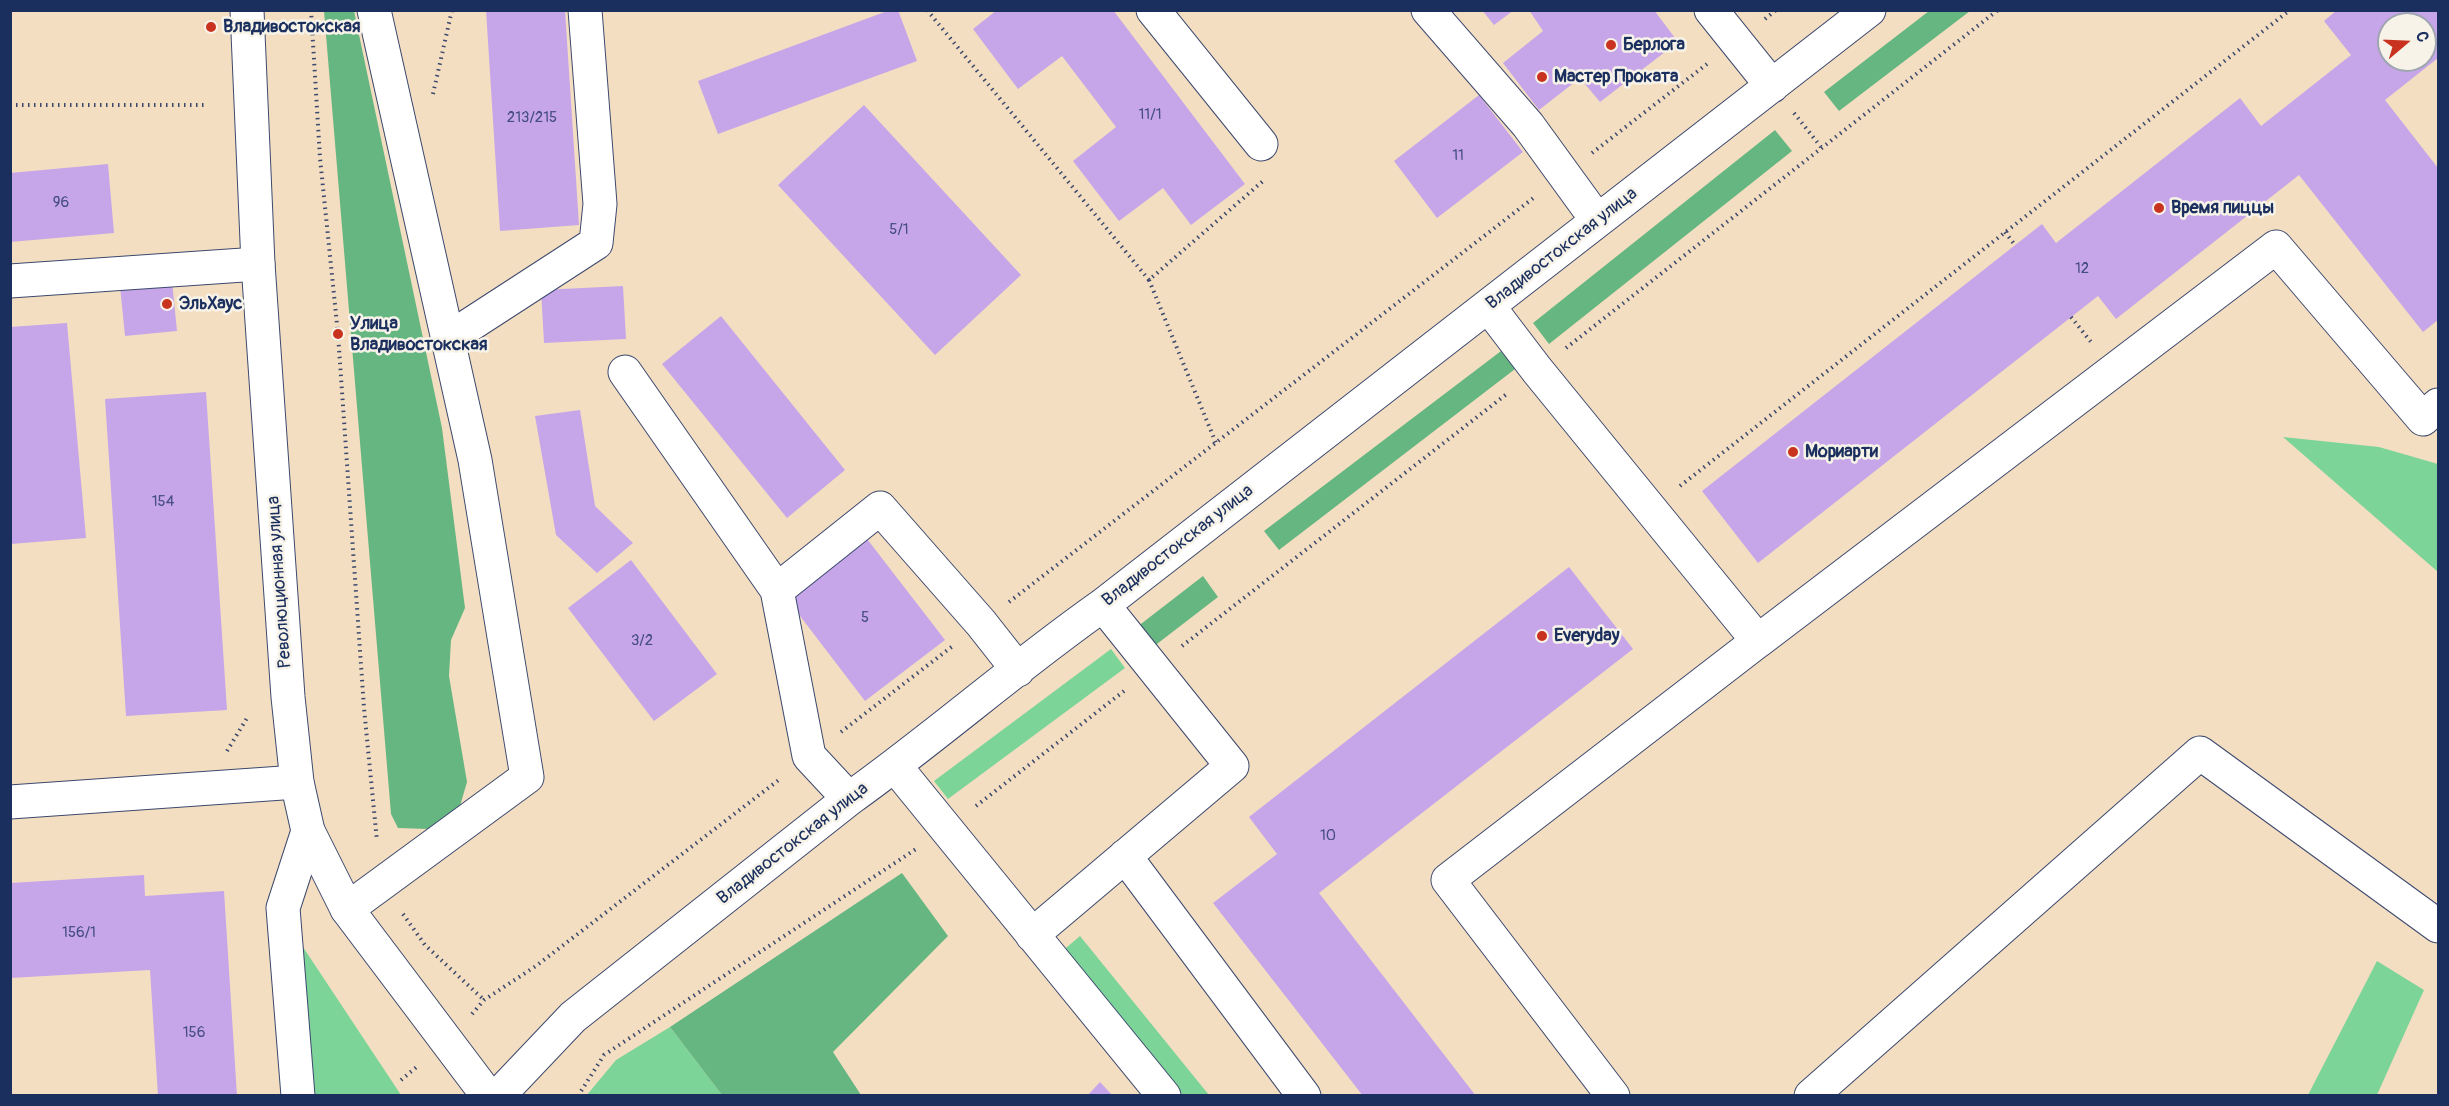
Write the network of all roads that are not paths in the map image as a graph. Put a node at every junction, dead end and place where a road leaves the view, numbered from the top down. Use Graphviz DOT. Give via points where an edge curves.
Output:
graph roads {
  1 [pos="248,10"];
  2 [pos="374,10"];
  3 [pos="585,10"];
  4 [pos="1153,10"];
  5 [pos="1428,10"];
  6 [pos="1711,10"];
  7 [pos="1869,10"];
  8 [pos="1772,86"];
  9 [pos="1262,144"];
  10 [pos="1597,220"];
  11 [pos="258,264"];
  12 [pos="10,281"];
  13 [pos="1489,307"];
  14 [pos="448,339"];
  15 [pos="625,372"];
  16 [pos="2439,405"];
  17 [pos="777,590"];
  18 [pos="1104,605"];
  19 [pos="1758,641"];
  20 [pos="1018,670"];
  21 [pos="895,766"];
  22 [pos="297,782"];
  23 [pos="849,799"];
  24 [pos="10,802"];
  25 [pos="308,831"];
  26 [pos="1125,856"];
  27 [pos="347,909"];
  28 [pos="2439,926"];
  29 [pos="1032,935"];
  30 [pos="298,1095"];
  31 [pos="488,1095"];
  32 [pos="498,1095"];
  33 [pos="1164,1095"];
  34 [pos="1304,1095"];
  35 [pos="1613,1095"];
  36 [pos="1811,1095"];
  1 -- 11 [label="street, Революционная улица"];
  2 -- 14 [label="street"];
  3 -- 14 [label="street" via="600,204 596,243"];
  4 -- 9 [label="street"];
  5 -- 10 [label="street" via="1528,125"];
  6 -- 8 [label="street"];
  7 -- 8 [label="street, Владивостокская улица"];
  8 -- 10 [label="street, Владивостокская улица"];
  10 -- 13 [label="street, Владивостокская улица"];
  11 -- 12 [label="street"];
  11 -- 22 [label="street, Революционная улица"];
  13 -- 18 [label="street, Владивостокская улица"];
  13 -- 19 [label="street"];
  14 -- 27 [label="street" via="475,460 527,777"];
  15 -- 17 [label="street"];
  16 -- 19 [label="street" via="2423,419 2276,247"];
  17 -- 20 [label="street" via="880,508"];
  17 -- 23 [label="street" via="809,756"];
  18 -- 20 [label="street, Владивостокская улица"];
  18 -- 26 [label="street" via="1232,766"];
  19 -- 35 [label="street" via="1448,880"];
  20 -- 21 [label="street, Владивостокская улица"];
  21 -- 23 [label="street, Владивостокская улица"];
  21 -- 29 [label="street"];
  22 -- 24 [label="street"];
  22 -- 25 [label="street, Революционная улица"];
  23 -- 32 [label="street, Владивостокская улица" via="573,1017"];
  25 -- 27 [label="street, Революционная улица"];
  25 -- 30 [label="street" via="283,908"];
  26 -- 29 [label="street"];
  26 -- 34 [label="street"];
  27 -- 31 [label="street, Революционная улица"];
  28 -- 36 [label="street" via="2200,753"];
  29 -- 33 [label="street"];
}
